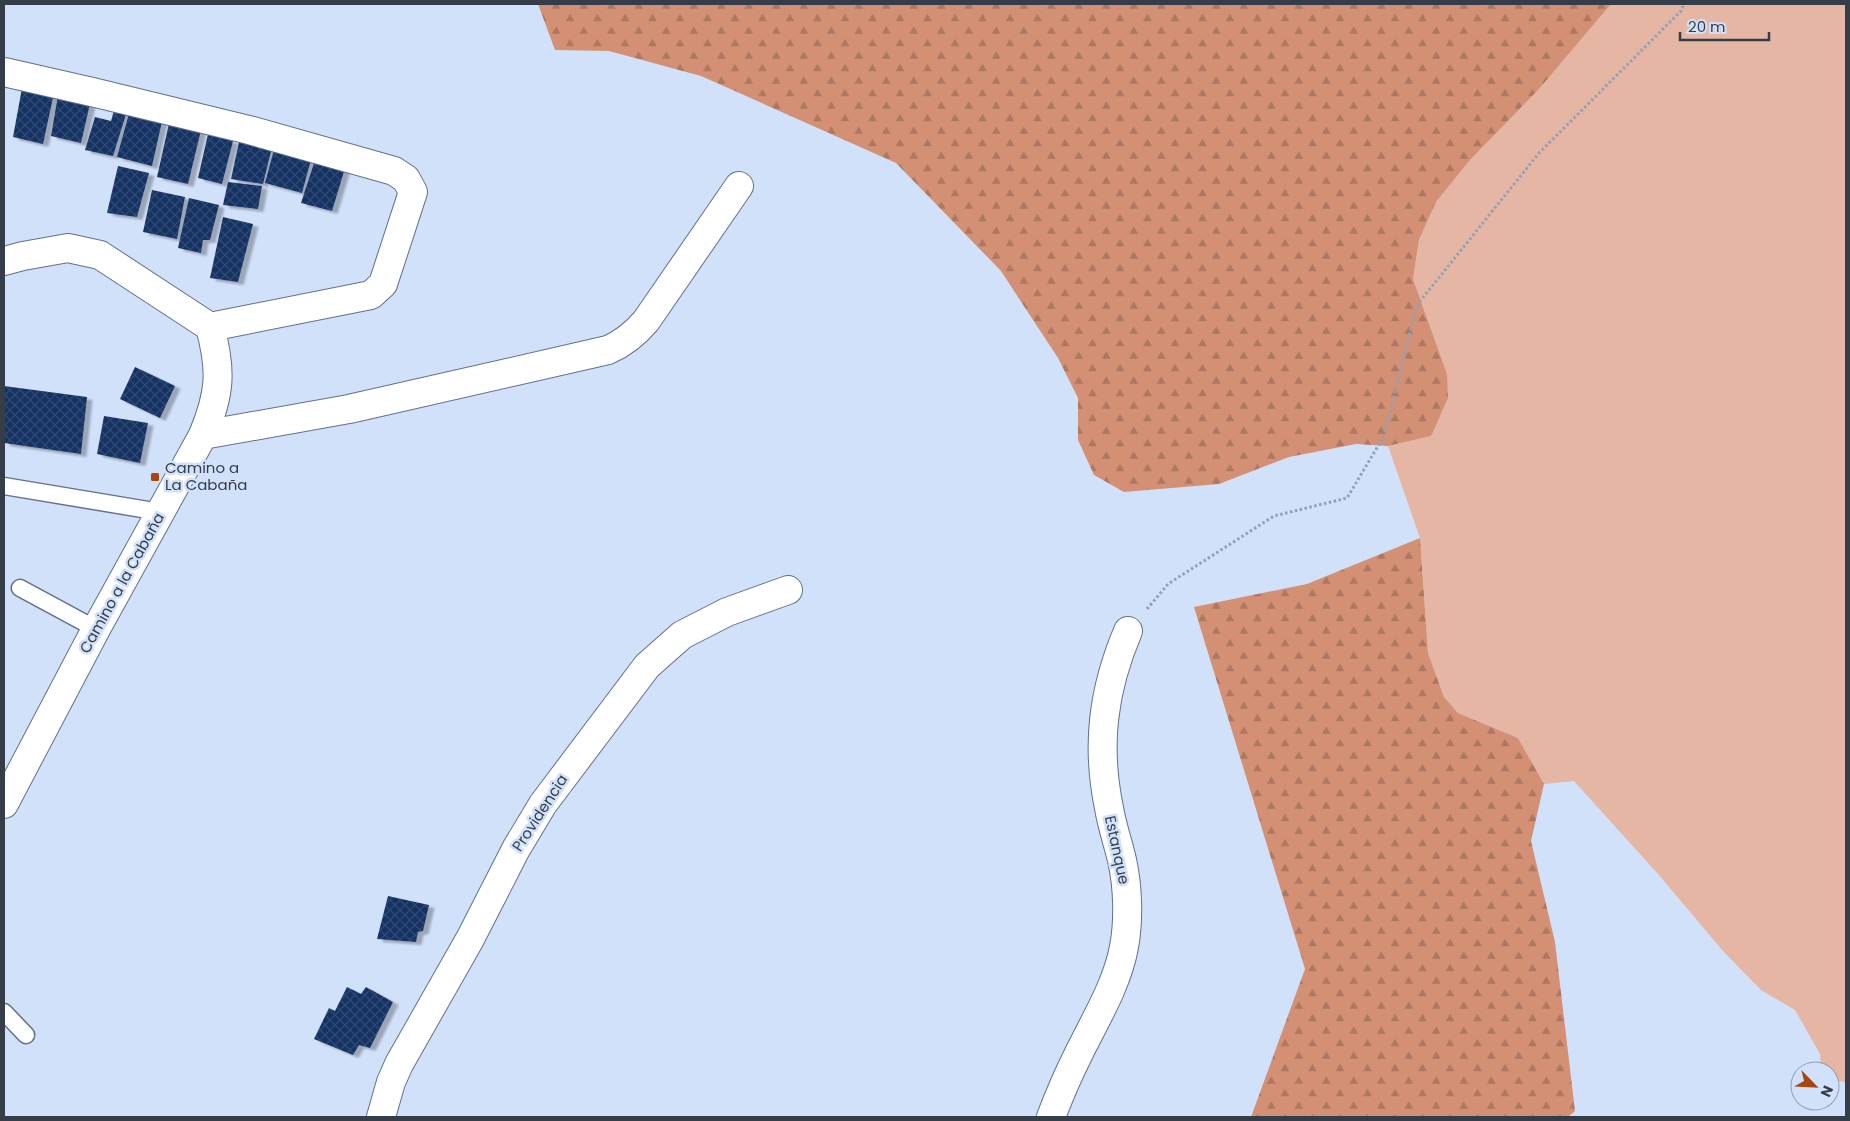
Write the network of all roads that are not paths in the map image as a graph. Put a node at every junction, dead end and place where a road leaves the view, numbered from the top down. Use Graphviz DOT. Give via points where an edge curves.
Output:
graph roads {
  1 [pos="4,72"];
  2 [pos="739,186"];
  3 [pos="4,261"];
  4 [pos="210,327"];
  5 [pos="203,435"];
  6 [pos="4,486"];
  7 [pos="160,512"];
  8 [pos="20,588"];
  9 [pos="788,590"];
  10 [pos="96,629"];
  11 [pos="1128,631"];
  12 [pos="4,804"];
  13 [pos="4,1012"];
  14 [pos="26,1035"];
  15 [pos="381,1117"];
  16 [pos="1050,1117"];
  1 -- 4 [label="street" via="249,130 394,171 406,179 414,192 383,284 371,295"];
  2 -- 5 [label="street" via="646,321 618,346 349,409"];
  3 -- 4 [label="street" via="68,248 100,255"];
  4 -- 5 [label="street, Camino a la Cabaña" via="219,369 212,413"];
  5 -- 7 [label="street, Camino a la Cabaña"];
  6 -- 7 [label="lane"];
  7 -- 10 [label="street, Camino a la Cabaña"];
  8 -- 10 [label="lane"];
  9 -- 15 [label="street, Providencia" via="727,612 682,635 640,674 543,804 516,849 470,939 399,1064 390,1082"];
  10 -- 12 [label="street, Camino a la Cabaña"];
  11 -- 16 [label="street, Estanque" via="1110,681 1103,741 1104,783 1126,889 1124,947 1108,994"];
  13 -- 14 [label="lane"];
}
